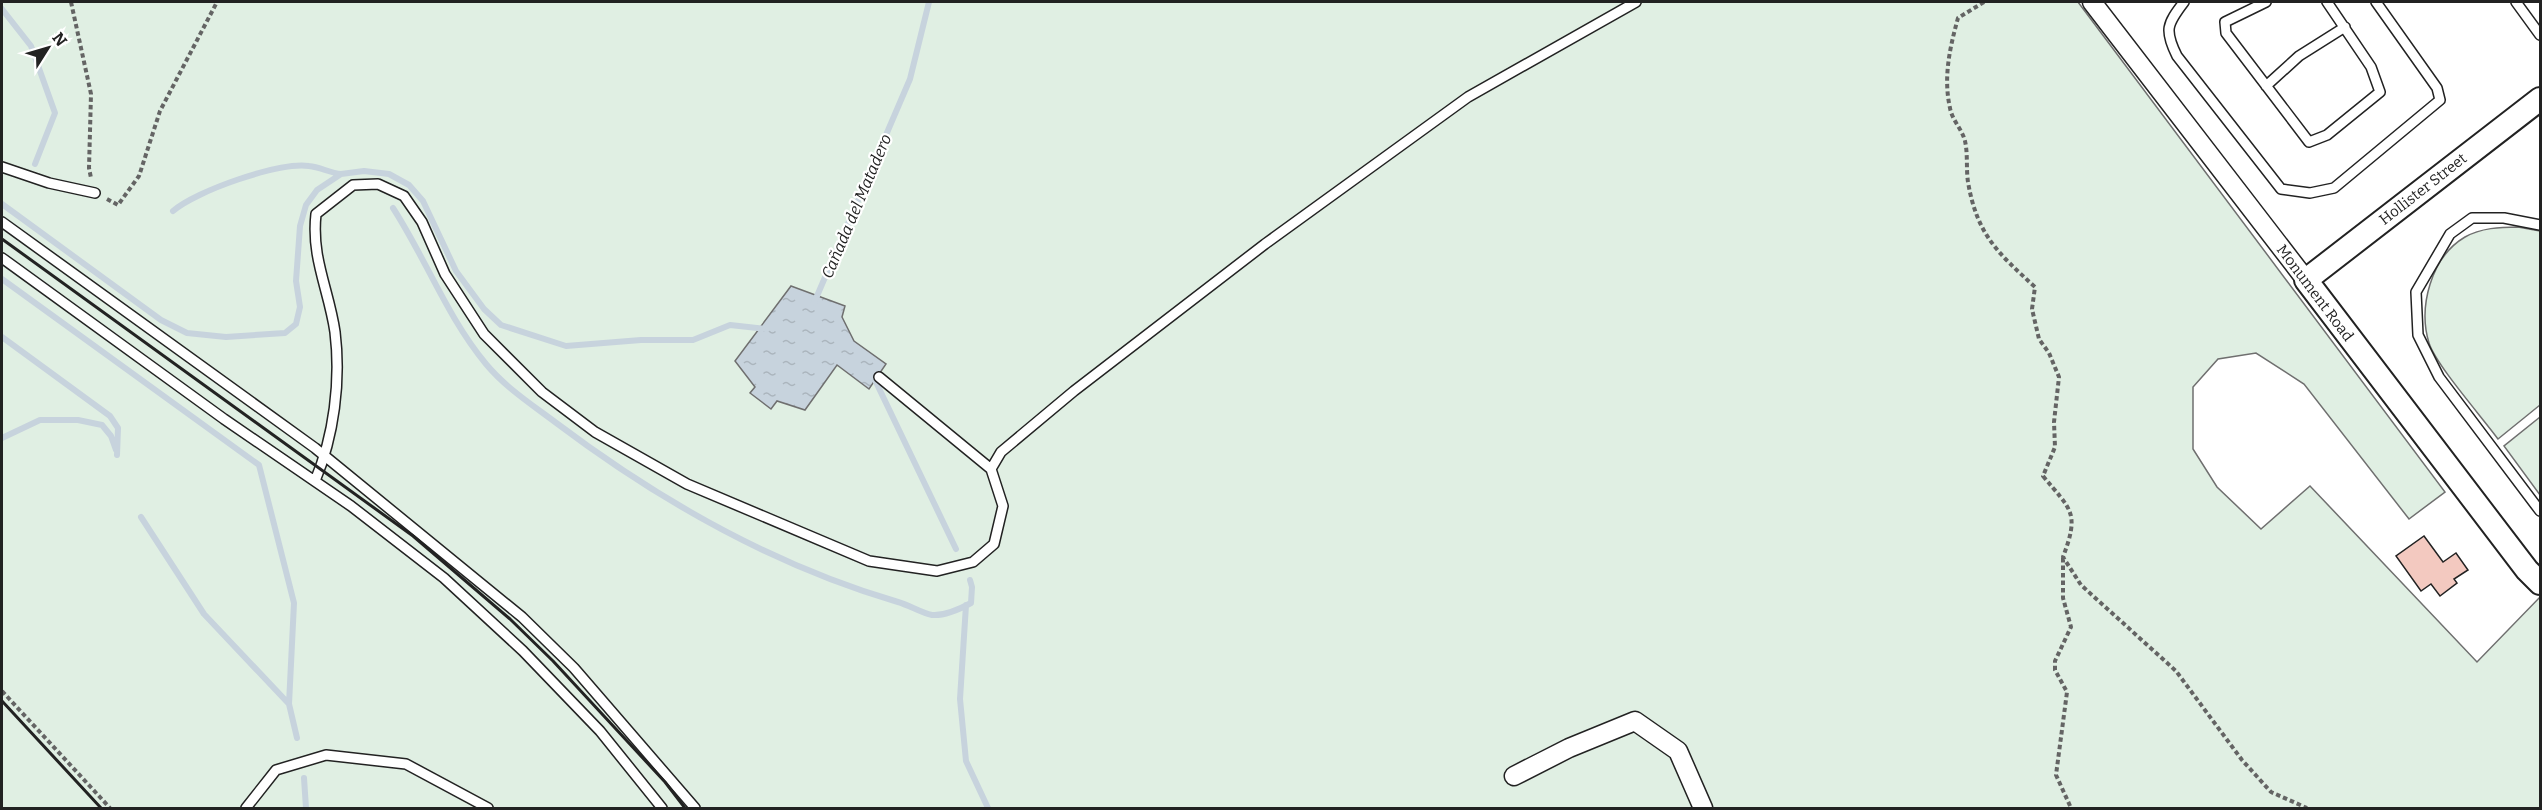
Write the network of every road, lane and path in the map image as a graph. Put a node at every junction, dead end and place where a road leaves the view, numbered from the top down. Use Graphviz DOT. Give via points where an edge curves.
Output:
graph roads {
  1 [pos="71,2"];
  2 [pos="217,2"];
  3 [pos="1636,2"];
  4 [pos="1984,2"];
  5 [pos="2092,2"];
  6 [pos="2184,2"];
  7 [pos="2266,2"];
  8 [pos="2327,2"];
  9 [pos="2376,2"];
  10 [pos="2516,2"];
  11 [pos="2345,27"];
  12 [pos="2541,35"];
  13 [pos="2266,86"];
  14 [pos="2541,99"];
  15 [pos="2,167"];
  16 [pos="95,193"];
  17 [pos="2,222"];
  18 [pos="2541,225"];
  19 [pos="2,258"];
  20 [pos="2306,280"];
  21 [pos="879,377"];
  22 [pos="326,457"];
  23 [pos="991,469"];
  24 [pos="315,482"];
  25 [pos="2541,511"];
  26 [pos="2063,557"];
  27 [pos="2541,583"];
  28 [pos="2,691"];
  29 [pos="1514,776"];
  30 [pos="110,808"];
  31 [pos="246,808"];
  32 [pos="488,808"];
  33 [pos="662,808"];
  34 [pos="695,808"];
  35 [pos="1703,808"];
  36 [pos="2071,808"];
  37 [pos="2307,808"];
  1 -- 16 [label="path" via="91,94 89,168"];
  2 -- 16 [label="path" via="160,111 139,176 118,205"];
  3 -- 23 [label="lane" via="1468,98 1265,244 1074,391 1001,452"];
  4 -- 26 [label="path" via="1958,18 1946,82 1950,110 1965,140 1968,183 1984,232 1995,251 2035,287 2032,309 2039,339 2059,377 2055,447 2043,476 2072,511 2072,534"];
  5 -- 20 [label="street, Monument Road"];
  6 -- 9 [label="lane" via="2170,20 2168,38 2177,56 2281,189 2310,194 2334,188 2440,100 2437,88"];
  7 -- 13 [label="lane" via="2225,22 2226,33"];
  8 -- 11 [label="lane"];
  10 -- 12 [label="lane"];
  11 -- 13 [label="lane" via="2299,56"];
  11 -- 13 [label="lane" via="2372,67 2380,92 2327,135 2309,142"];
  14 -- 20 [label="street, Hollister Street"];
  15 -- 16 [label="lane"];
  17 -- 22 [label="lane"];
  18 -- 25 [label="lane" via="2504,218 2472,218 2450,234 2416,292 2418,335 2439,377"];
  19 -- 24 [label="lane"];
  20 -- 27 [label="street, Monument Road" via="2527,570"];
  21 -- 23 [label="lane"];
  22 -- 23 [label="lane" via="336,401 335,332 314,238 316,214 353,185 378,184 404,196 422,222 445,274 484,334 542,392 595,432 687,484 869,561 937,571 973,562 994,544 1003,506"];
  22 -- 24 [label="lane"];
  22 -- 34 [label="lane" via="522,617 574,668"];
  24 -- 33 [label="lane" via="444,578 523,651 600,731"];
  26 -- 36 [label="path" via="2063,598 2071,627 2055,661 2055,670 2067,692 2056,775"];
  26 -- 37 [label="path" via="2081,585 2176,670 2242,760 2271,792"];
  28 -- 30 [label="path"];
  29 -- 35 [label="street" via="1635,721 1678,751"];
  31 -- 32 [label="lane" via="276,770 326,755 406,764"];
}
